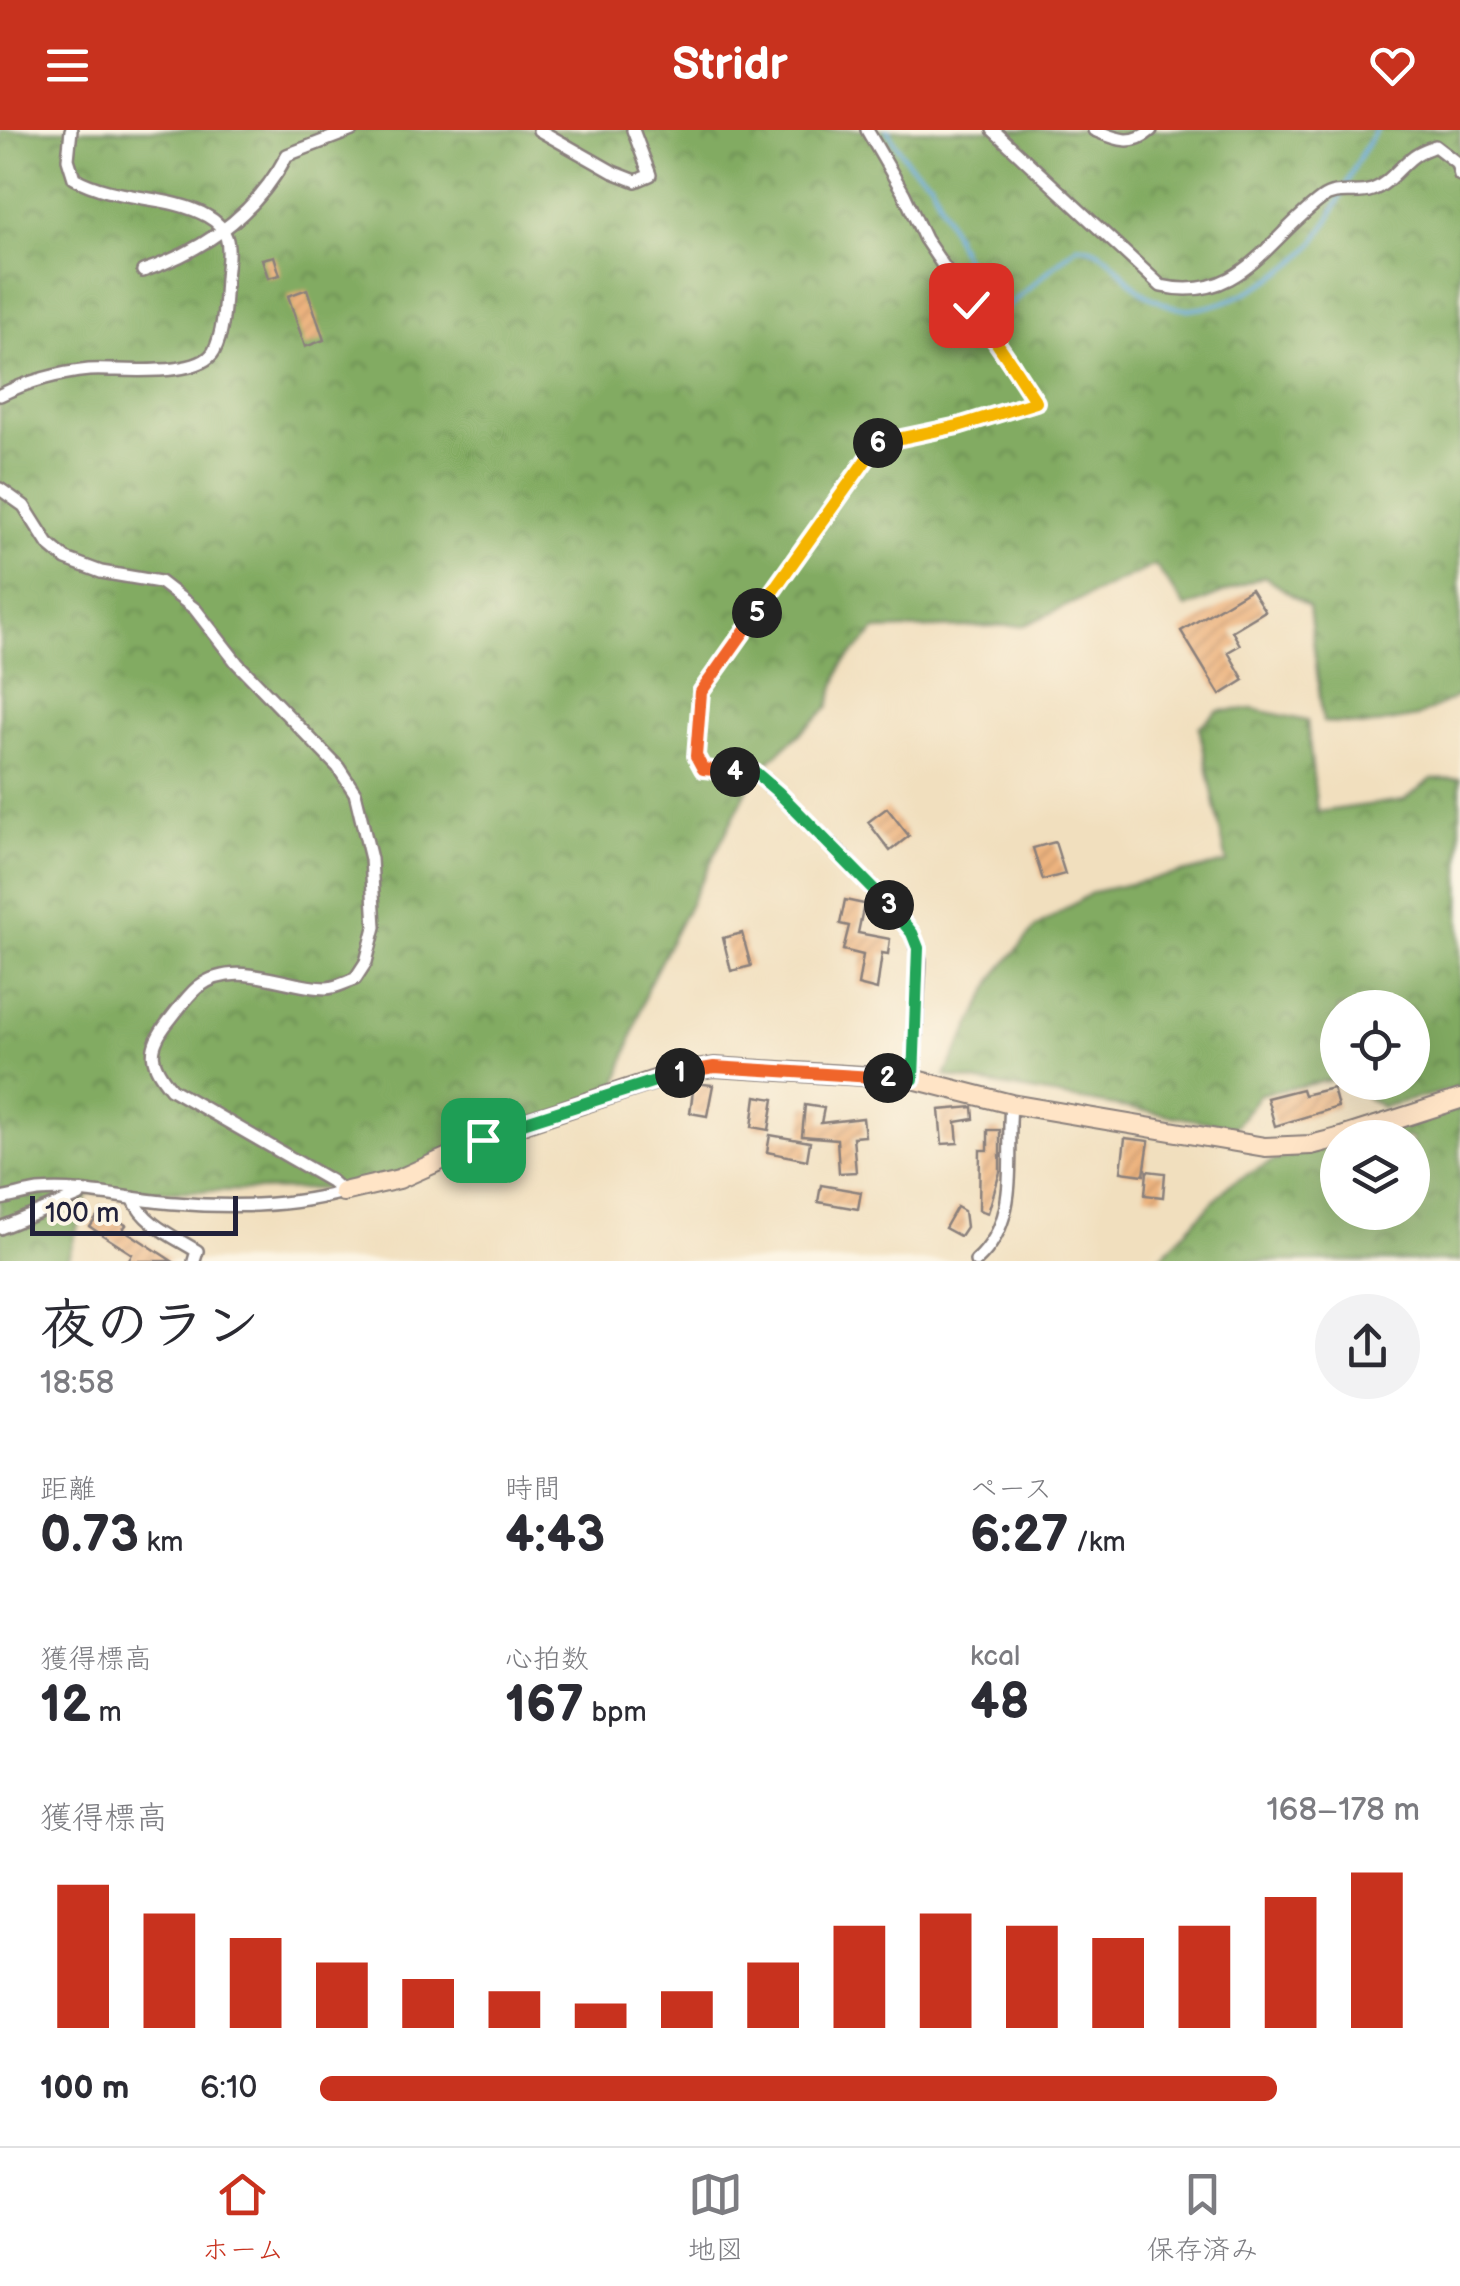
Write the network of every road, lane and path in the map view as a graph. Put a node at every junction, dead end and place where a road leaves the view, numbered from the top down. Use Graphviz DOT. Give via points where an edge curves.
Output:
graph roads {
  1 [pos="71,130"];
  2 [pos="352,130"];
  3 [pos="539,130"];
  4 [pos="634,130"];
  5 [pos="867,130"];
  6 [pos="993,130"];
  7 [pos="1094,130"];
  8 [pos="1152,130"];
  9 [pos="1460,175"];
  10 [pos="224,230"];
  11 [pos="143,271"];
  12 [pos="0,395"];
  13 [pos="0,489"];
  14 [pos="913,1079"];
  15 [pos="1460,1099"];
  16 [pos="1011,1104"];
  17 [pos="1394,1120"];
  18 [pos="1320,1143"];
  19 [pos="343,1192"];
  20 [pos="88,1193"];
  21 [pos="134,1198"];
  22 [pos="0,1199"];
  23 [pos="0,1228"];
  24 [pos="194,1261"];
  25 [pos="976,1261"];
  1 -- 10 [label="street" via="74,178 96,190 197,212"];
  2 -- 10 [label="street" via="287,155 272,183"];
  3 -- 4 [label="street" via="636,181 650,175"];
  5 -- 14 [label="street" via="926,239 1036,402 879,442 701,692 696,756 703,769 756,773 912,933 920,960"];
  6 -- 9 [label="street" via="1160,286 1188,292 1226,282 1322,198 1374,190 1416,154 1435,146 1457,163"];
  7 -- 8 [label="street" via="1124,142"];
  10 -- 11 [label="street" via="193,252"];
  10 -- 12 [label="street" via="230,246 213,354 179,368 88,370"];
  13 -- 19 [label="street" via="24,506 48,544 66,558 160,582 196,609 355,793 371,859 375,927 356,979 328,989 242,974 216,977 196,989 155,1038 152,1057 171,1090"];
  14 -- 16 [label="street"];
  14 -- 19 [label="street" via="714,1067 676,1074 526,1122 399,1179"];
  15 -- 17 [label="street"];
  16 -- 18 [label="street" via="1265,1146"];
  16 -- 25 [label="street" via="1006,1208 1001,1230"];
  19 -- 21 [label="street" via="245,1206"];
  20 -- 21 [label="street"];
  20 -- 22 [label="street" via="39,1191"];
  20 -- 23 [label="street"];
  21 -- 24 [label="street" via="155,1226 197,1251"];
}
